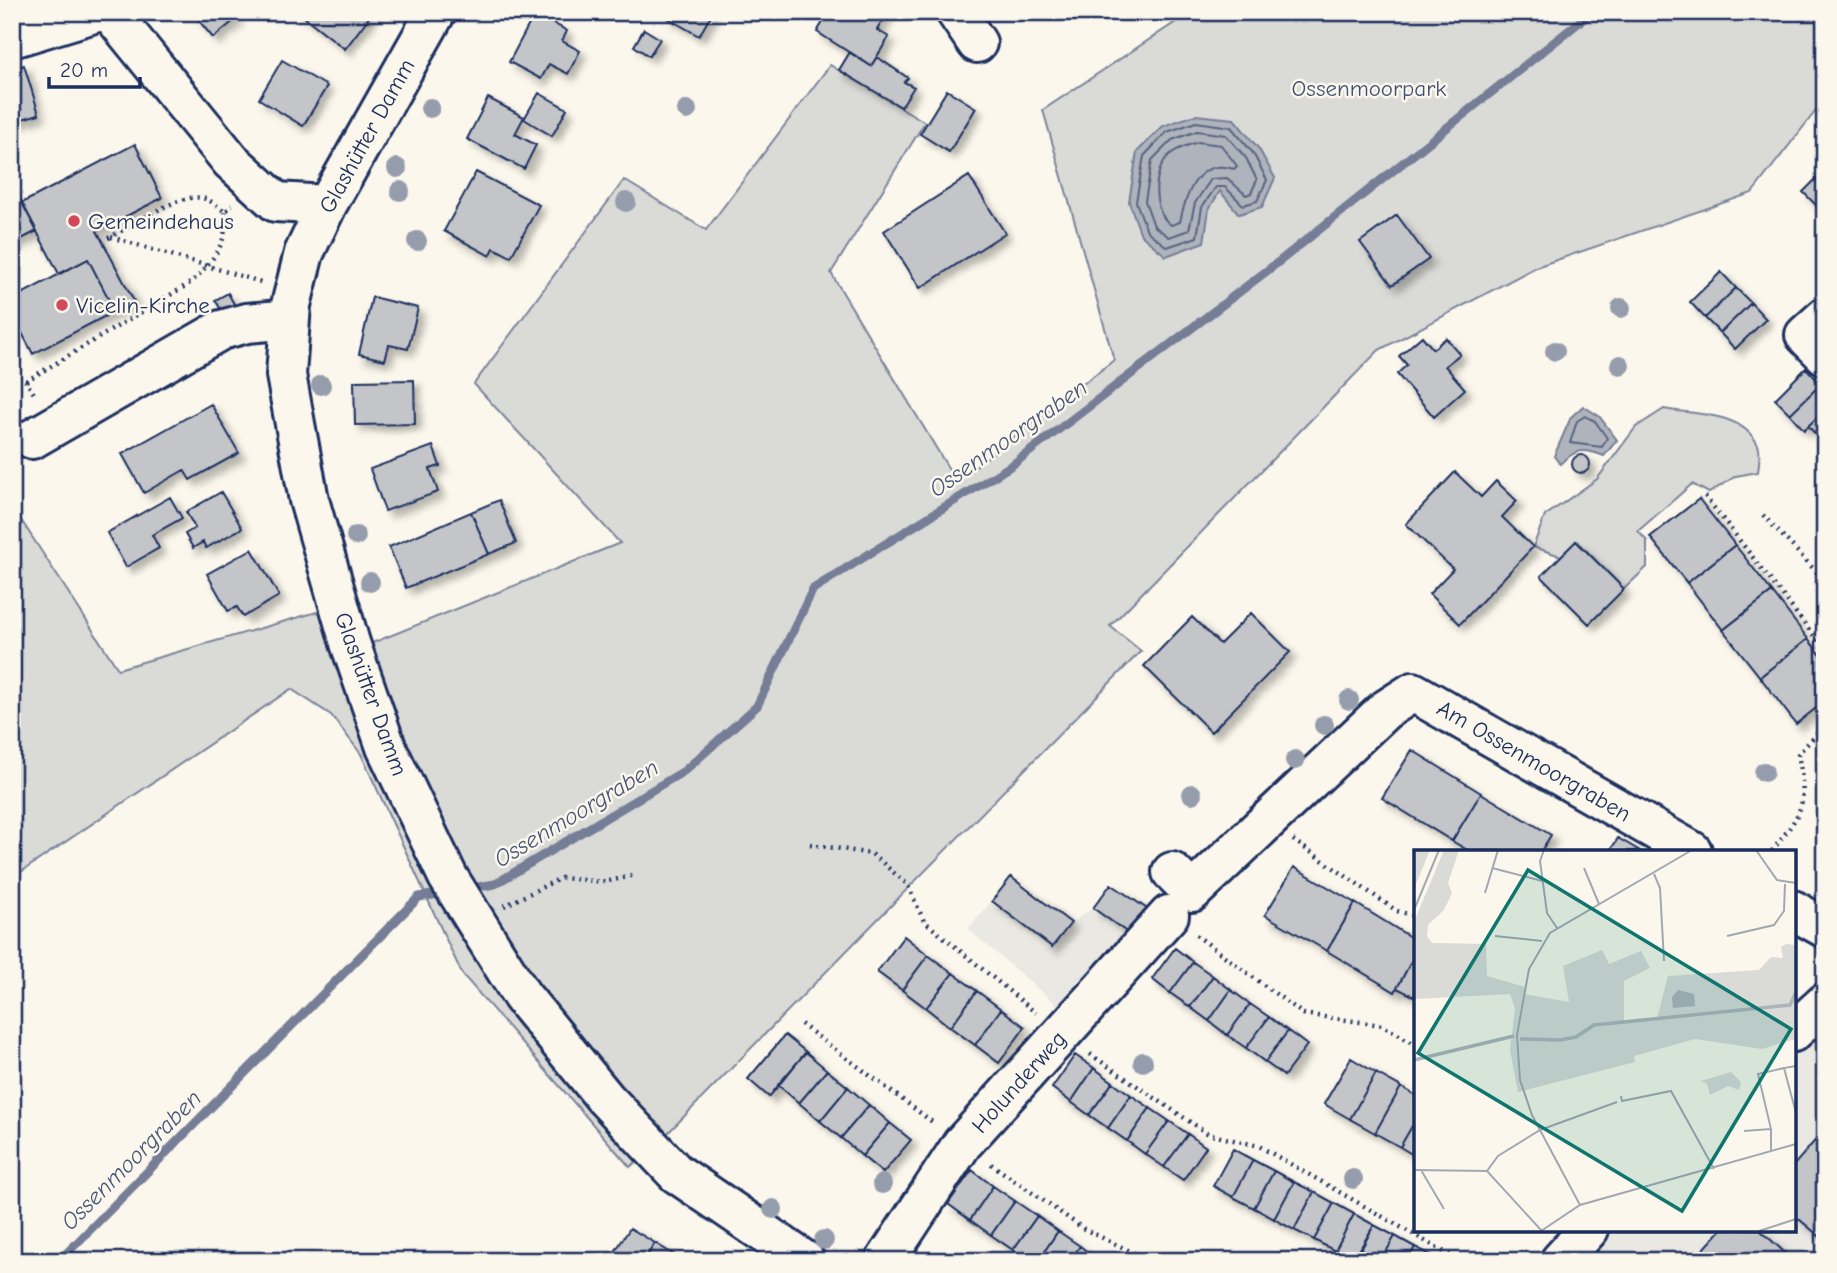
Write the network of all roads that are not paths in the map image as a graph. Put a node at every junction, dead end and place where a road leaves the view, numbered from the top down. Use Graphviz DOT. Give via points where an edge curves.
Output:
graph roads {
  1 [pos="97,12"];
  2 [pos="110,12"];
  3 [pos="436,12"];
  4 [pos="12,38"];
  5 [pos="327,205"];
  6 [pos="292,305"];
  7 [pos="1825,317"];
  8 [pos="1825,355"];
  9 [pos="32,439"];
  10 [pos="1690,850"];
  11 [pos="1172,872"];
  12 [pos="1795,910"];
  13 [pos="1169,915"];
  14 [pos="1825,928"];
  15 [pos="1825,1003"];
  16 [pos="1795,1030"];
  17 [pos="1587,1231"];
  18 [pos="805,1261"];
  19 [pos="885,1261"];
  20 [pos="1560,1261"];
  1 -- 4 [label="street"];
  2 -- 5 [label="street" via="231,161 276,202"];
  3 -- 5 [label="street, Glashütter Damm"];
  5 -- 6 [label="street, Glashütter Damm" via="304,253"];
  6 -- 9 [label="street" via="220,330"];
  6 -- 18 [label="street, Glashütter Damm" via="286,375 309,500 386,747 448,877 522,996 605,1098 676,1174"];
  7 -- 8 [label="street" via="1805,335"];
  10 -- 11 [label="street, Am Ossenmoorgraben" via="1413,692 1385,710 1192,892"];
  12 -- 14 [label="street"];
  13 -- 19 [label="street, Holunderweg" via="962,1144"];
  15 -- 16 [label="street"];
  17 -- 20 [label="street"];
}
